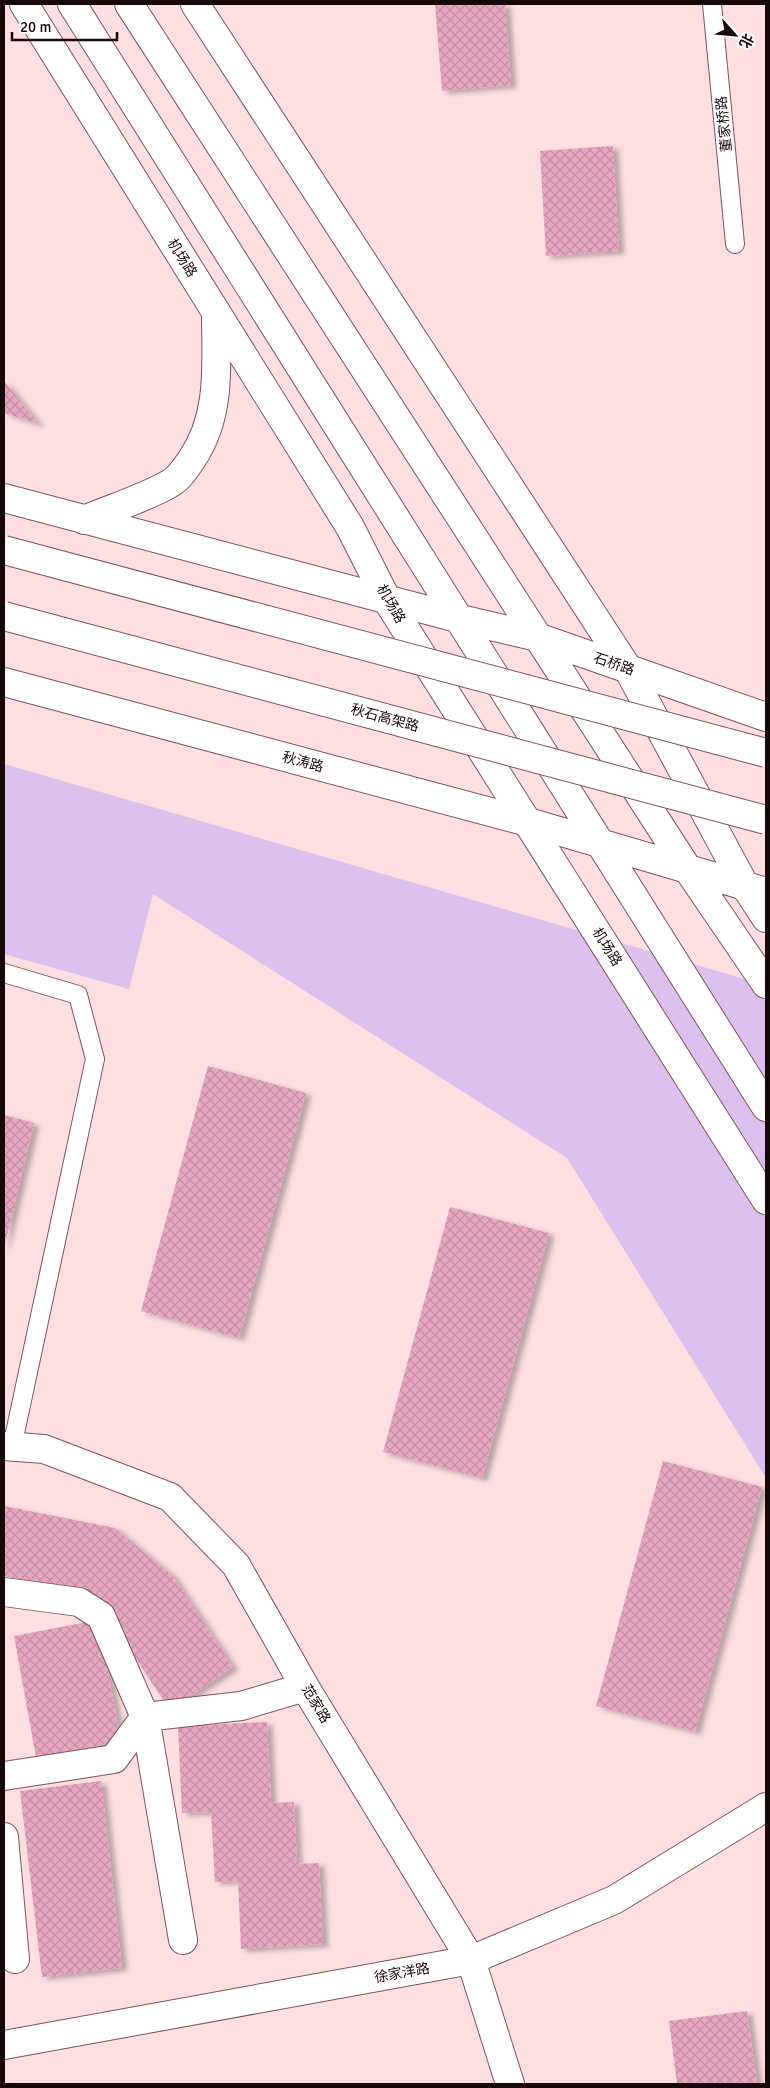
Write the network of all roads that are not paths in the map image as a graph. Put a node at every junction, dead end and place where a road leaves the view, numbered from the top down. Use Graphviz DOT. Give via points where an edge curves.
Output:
graph roads {
  1 [pos="24,4"];
  2 [pos="72,4"];
  3 [pos="129,4"];
  4 [pos="195,4"];
  5 [pos="712,4"];
  6 [pos="735,244"];
  7 [pos="216,312"];
  8 [pos="4,498"];
  9 [pos="84,520"];
  10 [pos="4,550"];
  11 [pos="387,600"];
  12 [pos="4,616"];
  13 [pos="461,619"];
  14 [pos="537,637"];
  15 [pos="628,669"];
  16 [pos="4,682"];
  17 [pos="766,717"];
  18 [pos="766,753"];
  19 [pos="766,820"];
  20 [pos="528,822"];
  21 [pos="601,844"];
  22 [pos="689,871"];
  23 [pos="756,889"];
  24 [pos="766,918"];
  25 [pos="4,973"];
  26 [pos="766,984"];
  27 [pos="766,1107"];
  28 [pos="766,1200"];
  29 [pos="8,1446"];
  30 [pos="4,1592"];
  31 [pos="306,1687"];
  32 [pos="145,1717"];
  33 [pos="4,1776"];
  34 [pos="766,1806"];
  35 [pos="4,1837"];
  36 [pos="183,1940"];
  37 [pos="14,1959"];
  38 [pos="471,1960"];
  39 [pos="4,2045"];
  40 [pos="510,2084"];
  1 -- 7 [label="main road, 机场路"];
  2 -- 13 [label="main road"];
  3 -- 14 [label="main road"];
  4 -- 15 [label="main road"];
  5 -- 6 [label="lane, 董家桥路"];
  7 -- 9 [label="main road" via="216,401 196,453 170,484"];
  7 -- 11 [label="main road, 机场路" via="350,527"];
  8 -- 9 [label="main road"];
  9 -- 11 [label="main road"];
  10 -- 18 [label="main road, bridge"];
  11 -- 13 [label="main road"];
  11 -- 20 [label="main road, 机场路"];
  12 -- 19 [label="main road, 秋石高架路, bridge"];
  13 -- 14 [label="main road, 石桥路"];
  13 -- 21 [label="main road"];
  14 -- 15 [label="main road, 石桥路"];
  14 -- 22 [label="main road"];
  15 -- 17 [label="main road, 石桥路"];
  15 -- 23 [label="main road"];
  16 -- 20 [label="main road, 秋涛路"];
  20 -- 21 [label="main road, 秋涛路"];
  20 -- 28 [label="main road, 机场路"];
  21 -- 22 [label="main road"];
  21 -- 27 [label="main road"];
  22 -- 23 [label="main road"];
  22 -- 26 [label="main road"];
  23 -- 24 [label="main road"];
  25 -- 29 [label="lane" via="78,994 95,1059"];
  29 -- 31 [label="main road, 范家路" via="44,1449 170,1497 236,1565"];
  30 -- 32 [label="main road" via="79,1602 102,1616"];
  31 -- 32 [label="main road" via="241,1706"];
  31 -- 38 [label="main road, 范家路"];
  32 -- 33 [label="main road" via="114,1759"];
  32 -- 36 [label="main road"];
  34 -- 38 [label="main road, 徐家洋路" via="614,1900"];
  35 -- 37 [label="main road"];
  38 -- 39 [label="main road, 徐家洋路"];
  38 -- 40 [label="main road, 范家路"];
}
